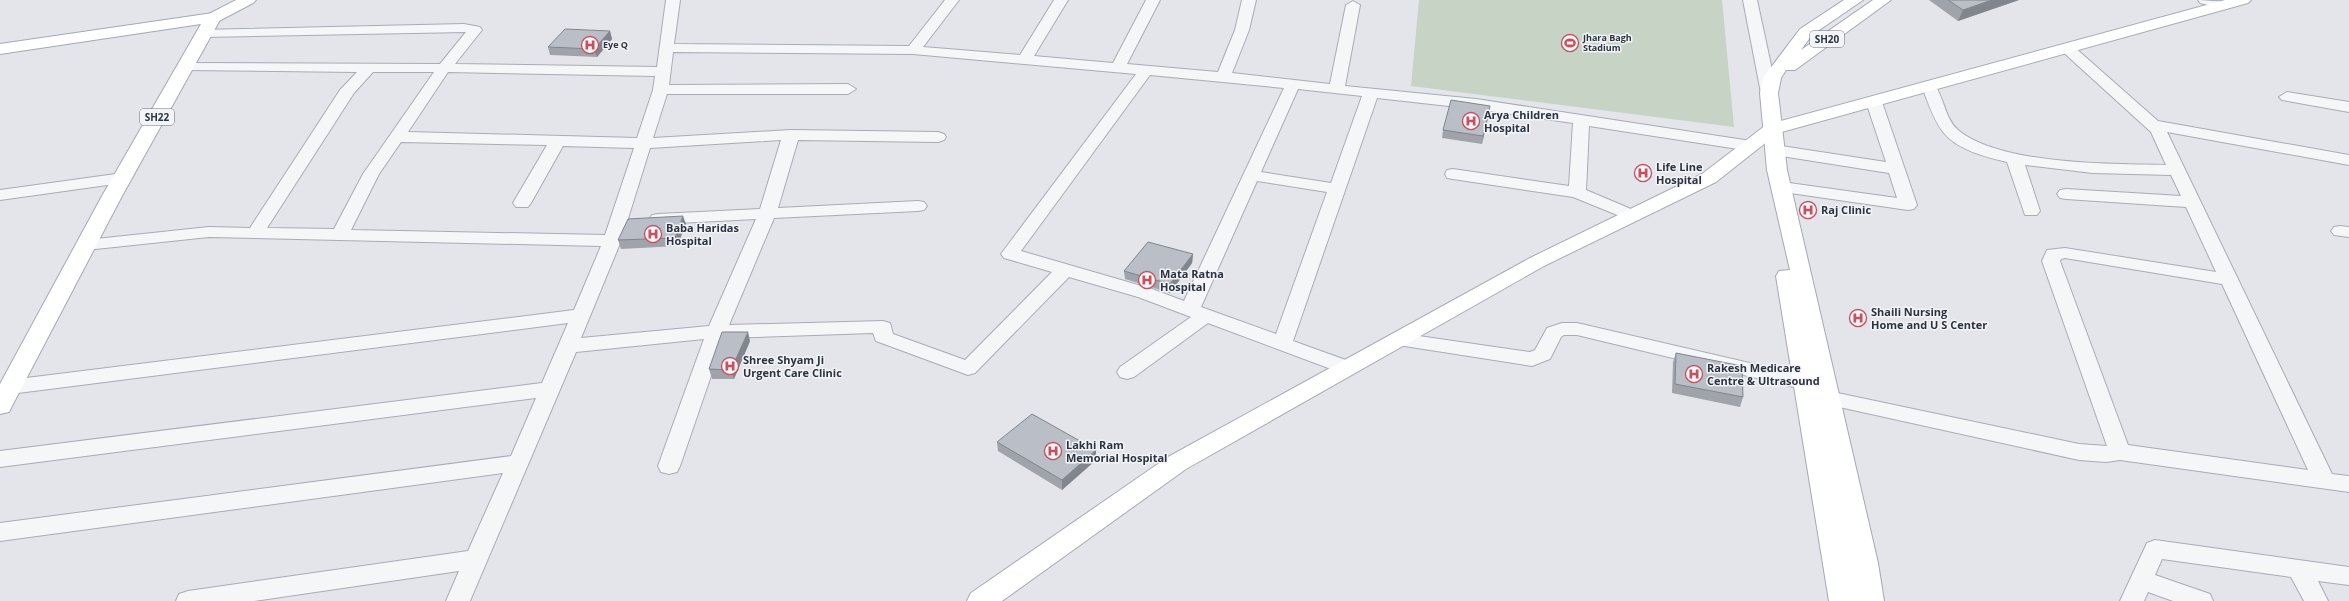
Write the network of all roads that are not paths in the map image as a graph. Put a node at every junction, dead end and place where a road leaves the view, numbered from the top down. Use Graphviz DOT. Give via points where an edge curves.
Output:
graph roads {
  1 [pos="248,0"];
  2 [pos="673,0"];
  3 [pos="952,0"];
  4 [pos="1061,0"];
  5 [pos="1153,0"];
  6 [pos="1249,0"];
  7 [pos="1750,0"];
  8 [pos="1855,0"];
  9 [pos="1883,0"];
  10 [pos="2205,0"];
  11 [pos="2244,0"];
  12 [pos="1353,5"];
  13 [pos="2225,5"];
  14 [pos="209,25"];
  15 [pos="667,48"];
  16 [pos="2068,49"];
  17 [pos="2,50"];
  18 [pos="913,50"];
  19 [pos="1024,60"];
  20 [pos="186,66"];
  21 [pos="369,67"];
  22 [pos="444,68"];
  23 [pos="1118,68"];
  24 [pos="1146,70"];
  25 [pos="1224,77"];
  26 [pos="662,81"];
  27 [pos="1293,84"];
  28 [pos="1771,86"];
  29 [pos="1928,87"];
  30 [pos="848,89"];
  31 [pos="1337,89"];
  32 [pos="1371,93"];
  33 [pos="2287,97"];
  34 [pos="1874,102"];
  35 [pos="2349,107"];
  36 [pos="1581,120"];
  37 [pos="2152,125"];
  38 [pos="791,135"];
  39 [pos="396,137"];
  40 [pos="938,137"];
  41 [pos="558,141"];
  42 [pos="644,143"];
  43 [pos="1752,146"];
  44 [pos="2014,157"];
  45 [pos="1777,159"];
  46 [pos="2349,160"];
  47 [pos="1896,169"];
  48 [pos="2178,170"];
  49 [pos="1453,174"];
  50 [pos="1252,175"];
  51 [pos="123,178"];
  52 [pos="1337,190"];
  53 [pos="1577,192"];
  54 [pos="2066,194"];
  55 [pos="0,195"];
  56 [pos="522,202"];
  57 [pos="2193,202"];
  58 [pos="918,206"];
  59 [pos="2031,211"];
  60 [pos="767,214"];
  61 [pos="1632,216"];
  62 [pos="630,220"];
  63 [pos="255,233"];
  64 [pos="340,235"];
  65 [pos="612,241"];
  66 [pos="86,245"];
  67 [pos="1065,270"];
  68 [pos="2230,280"];
  69 [pos="1198,312"];
  70 [pos="581,315"];
  71 [pos="716,332"];
  72 [pos="1398,339"];
  73 [pos="1282,344"];
  74 [pos="568,346"];
  75 [pos="1347,368"];
  76 [pos="1127,372"];
  77 [pos="1806,383"];
  78 [pos="10,387"];
  79 [pos="550,389"];
  80 [pos="1828,398"];
  81 [pos="0,406"];
  82 [pos="2120,452"];
  83 [pos="0,459"];
  84 [pos="519,463"];
  85 [pos="669,466"];
  86 [pos="2324,480"];
  87 [pos="2349,484"];
  88 [pos="0,532"];
  89 [pos="476,559"];
  90 [pos="2300,569"];
  91 [pos="2349,576"];
  92 [pos="2137,590"];
  93 [pos="188,601"];
  94 [pos="458,601"];
  95 [pos="981,601"];
  96 [pos="1843,601"];
  97 [pos="1870,601"];
  98 [pos="2199,601"];
  99 [pos="2316,601"];
  1 -- 14 [label="main road"];
  2 -- 15 [label="street"];
  3 -- 18 [label="street"];
  4 -- 19 [label="street"];
  5 -- 23 [label="street"];
  6 -- 25 [label="street" via="1242,30"];
  7 -- 28 [label="street"];
  8 -- 28 [label="main road, SH20" via="1806,32"];
  9 -- 28 [label="main road, SH20"];
  10 -- 13 [label="street"];
  11 -- 13 [label="main road"];
  12 -- 31 [label="street"];
  13 -- 16 [label="main road"];
  14 -- 17 [label="main road"];
  14 -- 20 [label="main road, SH22"];
  14 -- 22 [label="street" via="475,30"];
  15 -- 18 [label="street"];
  15 -- 26 [label="street"];
  16 -- 29 [label="main road"];
  16 -- 37 [label="street"];
  18 -- 19 [label="street"];
  19 -- 23 [label="street"];
  20 -- 21 [label="street"];
  20 -- 51 [label="main road, SH22"];
  21 -- 22 [label="street"];
  21 -- 63 [label="street" via="348,90"];
  22 -- 26 [label="street"];
  22 -- 39 [label="street"];
  23 -- 24 [label="street"];
  24 -- 25 [label="street"];
  24 -- 67 [label="street" via="1010,254"];
  25 -- 27 [label="street"];
  26 -- 30 [label="street"];
  26 -- 42 [label="street"];
  27 -- 31 [label="street"];
  27 -- 50 [label="street"];
  28 -- 45 [label="main road"];
  29 -- 34 [label="main road"];
  29 -- 44 [label="street" via="1951,132 1967,144"];
  31 -- 32 [label="street"];
  32 -- 36 [label="street" via="1476,104"];
  32 -- 52 [label="street"];
  33 -- 35 [label="street"];
  34 -- 45 [label="main road"];
  34 -- 47 [label="street"];
  36 -- 43 [label="street"];
  36 -- 53 [label="street"];
  37 -- 46 [label="street"];
  37 -- 48 [label="street" via="2158,130"];
  38 -- 40 [label="street"];
  38 -- 42 [label="street"];
  38 -- 60 [label="street"];
  39 -- 41 [label="street"];
  39 -- 64 [label="street" via="371,174"];
  41 -- 42 [label="street"];
  41 -- 56 [label="street"];
  42 -- 62 [label="street"];
  43 -- 45 [label="main road"];
  43 -- 61 [label="main road" via="1709,178"];
  44 -- 48 [label="street" via="2093,168"];
  44 -- 59 [label="street"];
  45 -- 47 [label="street"];
  45 -- 47 [label="street" via="1908,206"];
  45 -- 77 [label="main road" via="1774,200"];
  45 -- 80 [label="main road"];
  48 -- 57 [label="street"];
  49 -- 53 [label="street"];
  50 -- 52 [label="street"];
  50 -- 69 [label="street"];
  51 -- 55 [label="street"];
  51 -- 66 [label="main road, SH22"];
  52 -- 73 [label="street"];
  53 -- 61 [label="street"];
  54 -- 57 [label="street"];
  57 -- 68 [label="street"];
  58 -- 60 [label="street"];
  60 -- 62 [label="street"];
  60 -- 71 [label="street"];
  61 -- 72 [label="main road" via="1537,262"];
  62 -- 65 [label="street"];
  63 -- 64 [label="street"];
  63 -- 66 [label="street" via="209,232"];
  64 -- 65 [label="street"];
  65 -- 70 [label="street"];
  66 -- 78 [label="main road, SH22"];
  67 -- 69 [label="street" via="1145,293"];
  67 -- 71 [label="street" via="968,368 883,337 883,327"];
  68 -- 82 [label="street" via="2065,253 2053,254 2051,261"];
  68 -- 86 [label="street"];
  69 -- 73 [label="street"];
  69 -- 76 [label="street"];
  70 -- 74 [label="street"];
  70 -- 78 [label="street"];
  71 -- 74 [label="street"];
  71 -- 85 [label="street"];
  72 -- 75 [label="main road"];
  72 -- 77 [label="street" via="1532,359 1543,354 1552,333 1561,328 1577,329"];
  73 -- 75 [label="street"];
  74 -- 79 [label="street"];
  75 -- 95 [label="main road" via="1177,463"];
  77 -- 96 [label="main road"];
  78 -- 81 [label="main road, SH22"];
  79 -- 83 [label="street"];
  79 -- 84 [label="street"];
  80 -- 82 [label="street" via="2079,452"];
  80 -- 97 [label="main road"];
  82 -- 86 [label="street"];
  84 -- 88 [label="street"];
  84 -- 89 [label="street"];
  86 -- 87 [label="street"];
  89 -- 93 [label="street"];
  89 -- 94 [label="street"];
  90 -- 91 [label="street"];
  90 -- 92 [label="street" via="2155,549"];
  90 -- 99 [label="street"];
  92 -- 98 [label="street"];
}
